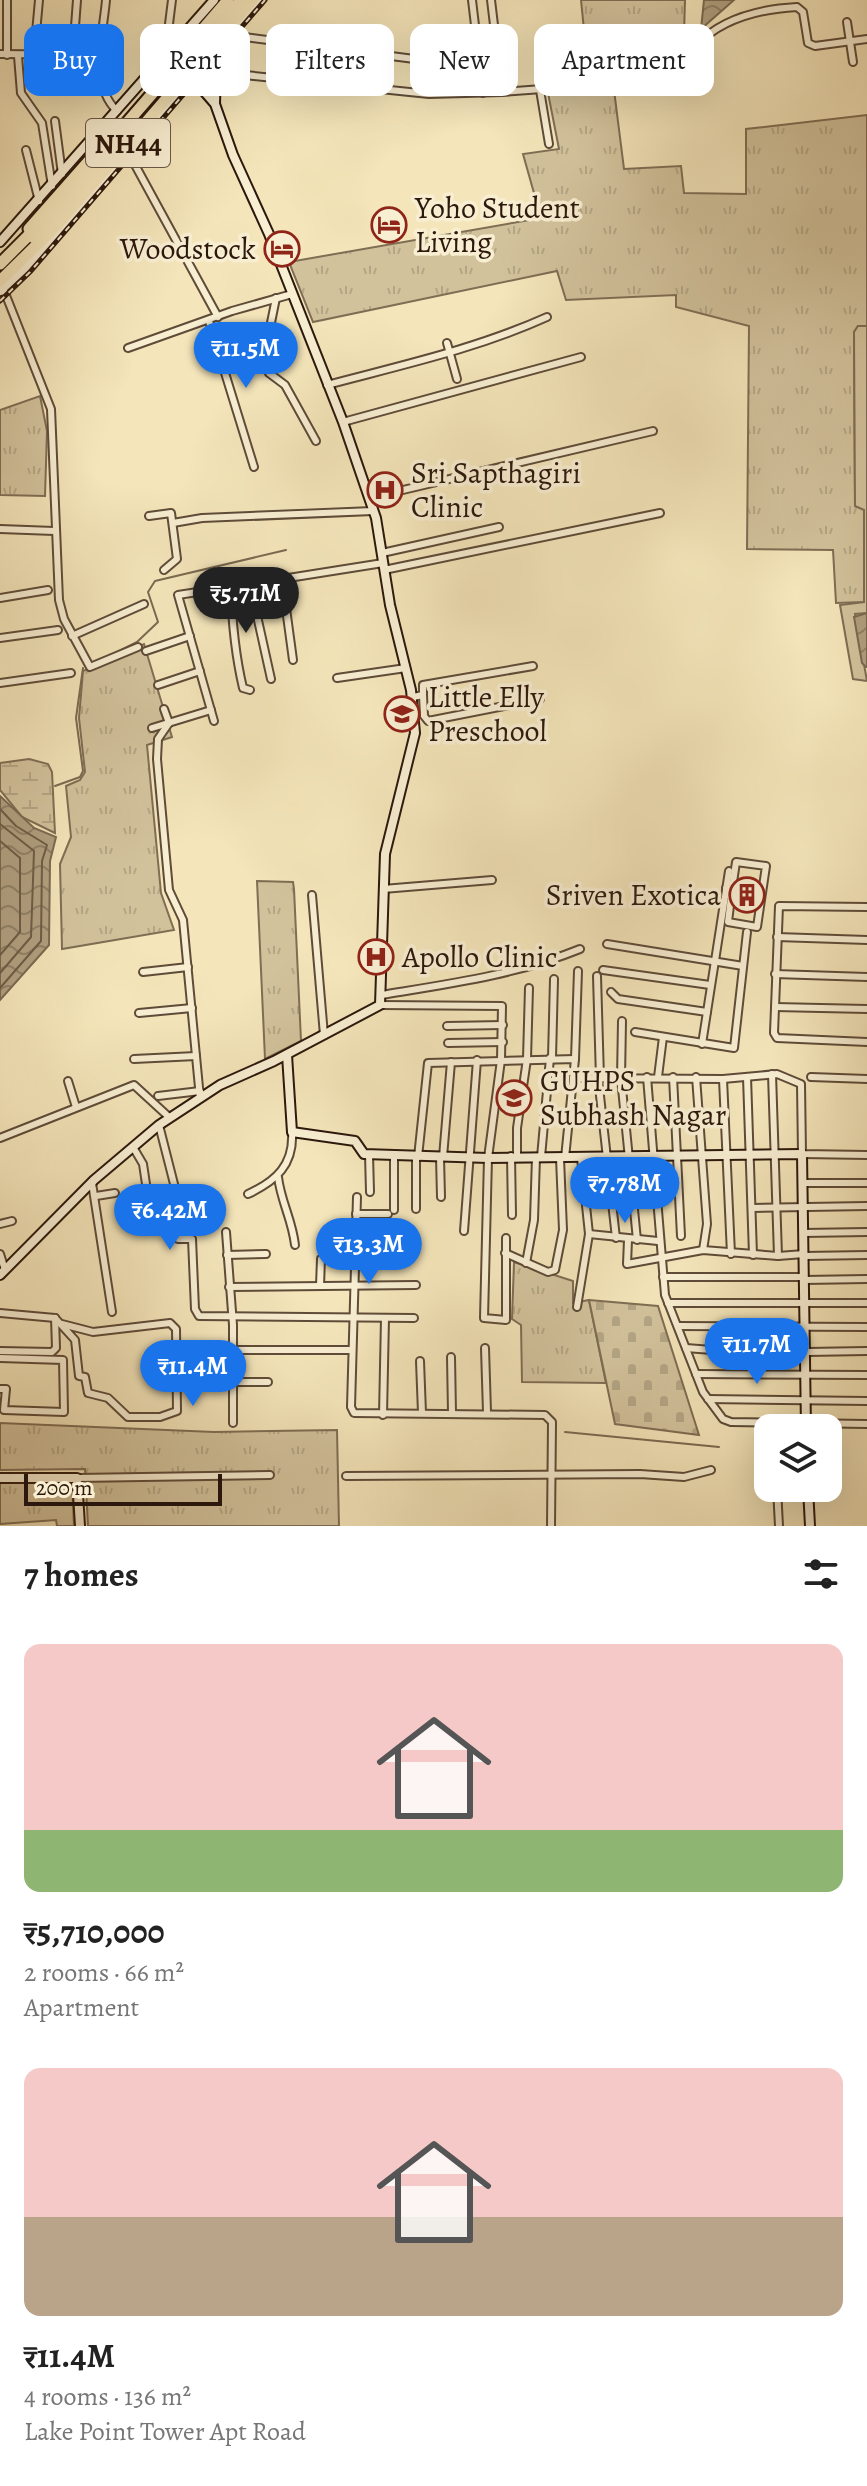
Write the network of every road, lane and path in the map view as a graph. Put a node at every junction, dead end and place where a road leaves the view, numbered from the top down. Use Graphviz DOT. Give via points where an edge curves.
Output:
graph roads {
  1 [pos="7,0"];
  2 [pos="39,0"];
  3 [pos="77,0"];
  4 [pos="106,0"];
  5 [pos="172,0"];
  6 [pos="214,0"];
  7 [pos="230,0"];
  8 [pos="241,0"];
  9 [pos="252,0"];
  10 [pos="260,0"];
  11 [pos="472,0"];
  12 [pos="491,0"];
  13 [pos="201,22"];
  14 [pos="847,22"];
  15 [pos="37,24"];
  16 [pos="75,24"];
  17 [pos="104,24"];
  18 [pos="169,24"];
  19 [pos="232,24"];
  20 [pos="239,24"];
  21 [pos="475,24"];
  22 [pos="494,24"];
  23 [pos="714,33"];
  24 [pos="250,38"];
  25 [pos="867,39"];
  26 [pos="850,41"];
  27 [pos="4,55"];
  28 [pos="18,56"];
  29 [pos="24,56"];
  30 [pos="410,58"];
  31 [pos="853,62"];
  32 [pos="250,76"];
  33 [pos="140,85"];
  34 [pos="410,92"];
  35 [pos="105,96"];
  36 [pos="172,96"];
  37 [pos="174,96"];
  38 [pos="208,96"];
  39 [pos="217,96"];
  40 [pos="541,96"];
  41 [pos="215,104"];
  42 [pos="117,111"];
  43 [pos="49,124"];
  44 [pos="549,144"];
  45 [pos="26,150"];
  46 [pos="128,152"];
  47 [pos="78,165"];
  48 [pos="62,174"];
  49 [pos="52,186"];
  50 [pos="39,201"];
  51 [pos="0,242"];
  52 [pos="0,257"];
  53 [pos="0,264"];
  54 [pos="0,272"];
  55 [pos="1,287"];
  56 [pos="292,294"];
  57 [pos="276,298"];
  58 [pos="218,317"];
  59 [pos="547,317"];
  60 [pos="209,321"];
  61 [pos="447,343"];
  62 [pos="128,348"];
  63 [pos="452,354"];
  64 [pos="581,357"];
  65 [pos="457,379"];
  66 [pos="327,385"];
  67 [pos="343,422"];
  68 [pos="653,431"];
  69 [pos="316,441"];
  70 [pos="254,467"];
  71 [pos="369,498"];
  72 [pos="373,511"];
  73 [pos="660,513"];
  74 [pos="149,516"];
  75 [pos="173,523"];
  76 [pos="499,527"];
  77 [pos="0,529"];
  78 [pos="54,531"];
  79 [pos="382,553"];
  80 [pos="384,566"];
  81 [pos="164,570"];
  82 [pos="282,579"];
  83 [pos="250,584"];
  84 [pos="231,587"];
  85 [pos="48,590"];
  86 [pos="0,598"];
  87 [pos="144,604"];
  88 [pos="58,630"];
  89 [pos="72,636"];
  90 [pos="190,636"];
  91 [pos="0,638"];
  92 [pos="138,647"];
  93 [pos="146,651"];
  94 [pos="293,660"];
  95 [pos="533,666"];
  96 [pos="406,668"];
  97 [pos="200,671"];
  98 [pos="71,673"];
  99 [pos="337,678"];
  100 [pos="271,679"];
  101 [pos="0,683"];
  102 [pos="158,685"];
  103 [pos="250,690"];
  104 [pos="423,695"];
  105 [pos="413,697"];
  106 [pos="540,699"];
  107 [pos="164,709"];
  108 [pos="211,710"];
  109 [pos="214,721"];
  110 [pos="169,723"];
  111 [pos="152,728"];
  112 [pos="729,871"];
  113 [pos="492,880"];
  114 [pos="383,889"];
  115 [pos="729,889"];
  116 [pos="312,895"];
  117 [pos="726,904"];
  118 [pos="867,907"];
  119 [pos="747,932"];
  120 [pos="777,937"];
  121 [pos="867,940"];
  122 [pos="607,944"];
  123 [pos="580,949"];
  124 [pos="714,959"];
  125 [pos="743,966"];
  126 [pos="188,967"];
  127 [pos="578,971"];
  128 [pos="143,972"];
  129 [pos="775,974"];
  130 [pos="867,977"];
  131 [pos="554,979"];
  132 [pos="710,985"];
  133 [pos="529,988"];
  134 [pos="611,992"];
  135 [pos="381,995"];
  136 [pos="380,1005"];
  137 [pos="775,1007"];
  138 [pos="192,1008"];
  139 [pos="867,1009"];
  140 [pos="707,1012"];
  141 [pos="139,1013"];
  142 [pos="622,1021"];
  143 [pos="503,1025"];
  144 [pos="447,1026"];
  145 [pos="635,1032"];
  146 [pos="324,1035"];
  147 [pos="663,1037"];
  148 [pos="503,1042"];
  149 [pos="867,1042"];
  150 [pos="448,1043"];
  151 [pos="702,1044"];
  152 [pos="287,1055"];
  153 [pos="196,1056"];
  154 [pos="551,1058"];
  155 [pos="134,1059"];
  156 [pos="527,1059"];
  157 [pos="575,1059"];
  158 [pos="477,1060"];
  159 [pos="501,1060"];
  160 [pos="451,1062"];
  161 [pos="772,1074"];
  162 [pos="647,1077"];
  163 [pos="658,1077"];
  164 [pos="673,1077"];
  165 [pos="696,1077"];
  166 [pos="747,1077"];
  167 [pos="811,1077"];
  168 [pos="573,1078"];
  169 [pos="599,1078"];
  170 [pos="621,1078"];
  171 [pos="723,1079"];
  172 [pos="867,1079"];
  173 [pos="68,1081"];
  174 [pos="200,1095"];
  175 [pos="158,1096"];
  176 [pos="76,1107"];
  177 [pos="170,1118"];
  178 [pos="159,1125"];
  179 [pos="292,1132"];
  180 [pos="0,1138"];
  181 [pos="133,1147"];
  182 [pos="369,1154"];
  183 [pos="802,1154"];
  184 [pos="726,1155"];
  185 [pos="752,1155"];
  186 [pos="775,1155"];
  187 [pos="867,1155"];
  188 [pos="394,1156"];
  189 [pos="514,1156"];
  190 [pos="629,1156"];
  191 [pos="654,1156"];
  192 [pos="678,1156"];
  193 [pos="702,1156"];
  194 [pos="417,1157"];
  195 [pos="442,1157"];
  196 [pos="467,1157"];
  197 [pos="539,1157"];
  198 [pos="606,1157"];
  199 [pos="488,1158"];
  200 [pos="563,1158"];
  201 [pos="581,1158"];
  202 [pos="278,1177"];
  203 [pos="803,1183"];
  204 [pos="867,1183"];
  205 [pos="90,1185"];
  206 [pos="370,1192"];
  207 [pos="115,1193"];
  208 [pos="248,1194"];
  209 [pos="357,1197"];
  210 [pos="441,1197"];
  211 [pos="95,1200"];
  212 [pos="149,1204"];
  213 [pos="776,1205"];
  214 [pos="803,1206"];
  215 [pos="867,1206"];
  216 [pos="753,1208"];
  217 [pos="416,1209"];
  218 [pos="356,1214"];
  219 [pos="512,1215"];
  220 [pos="12,1221"];
  221 [pos="0,1224"];
  222 [pos="464,1231"];
  223 [pos="226,1232"];
  224 [pos="867,1232"];
  225 [pos="803,1233"];
  226 [pos="589,1234"];
  227 [pos="681,1236"];
  228 [pos="506,1238"];
  229 [pos="616,1238"];
  230 [pos="628,1240"];
  231 [pos="637,1240"];
  232 [pos="658,1241"];
  233 [pos="295,1245"];
  234 [pos="355,1249"];
  235 [pos="396,1249"];
  236 [pos="703,1250"];
  237 [pos="505,1253"];
  238 [pos="0,1254"];
  239 [pos="266,1254"];
  240 [pos="731,1254"];
  241 [pos="227,1255"];
  242 [pos="753,1255"];
  243 [pos="804,1255"];
  244 [pos="867,1255"];
  245 [pos="660,1256"];
  246 [pos="778,1256"];
  247 [pos="321,1259"];
  248 [pos="526,1263"];
  249 [pos="2,1273"];
  250 [pos="663,1277"];
  251 [pos="804,1278"];
  252 [pos="867,1279"];
  253 [pos="416,1285"];
  254 [pos="320,1286"];
  255 [pos="354,1286"];
  256 [pos="229,1287"];
  257 [pos="668,1303"];
  258 [pos="804,1303"];
  259 [pos="867,1303"];
  260 [pos="577,1307"];
  261 [pos="112,1312"];
  262 [pos="0,1313"];
  263 [pos="55,1318"];
  264 [pos="231,1318"];
  265 [pos="353,1318"];
  266 [pos="385,1318"];
  267 [pos="414,1318"];
  268 [pos="678,1326"];
  269 [pos="805,1327"];
  270 [pos="867,1327"];
  271 [pos="73,1331"];
  272 [pos="485,1348"];
  273 [pos="686,1348"];
  274 [pos="233,1350"];
  275 [pos="351,1350"];
  276 [pos="0,1351"];
  277 [pos="867,1351"];
  278 [pos="805,1352"];
  279 [pos="451,1357"];
  280 [pos="0,1358"];
  281 [pos="420,1361"];
  282 [pos="696,1374"];
  283 [pos="867,1375"];
  284 [pos="805,1376"];
  285 [pos="233,1382"];
  286 [pos="268,1382"];
  287 [pos="0,1389"];
  288 [pos="708,1399"];
  289 [pos="806,1401"];
  290 [pos="867,1401"];
  291 [pos="487,1412"];
  292 [pos="422,1413"];
  293 [pos="452,1413"];
  294 [pos="806,1414"];
  295 [pos="383,1415"];
  296 [pos="233,1423"];
  297 [pos="754,1424"];
  298 [pos="867,1424"];
  299 [pos="842,1425"];
  300 [pos="711,1470"];
  301 [pos="270,1475"];
  302 [pos="550,1475"];
  303 [pos="346,1476"];
  304 [pos="0,1478"];
  305 [pos="77,1478"];
  306 [pos="778,1502"];
  307 [pos="809,1502"];
  308 [pos="80,1526"];
  309 [pos="551,1526"];
  310 [pos="779,1526"];
  311 [pos="810,1526"];
  1 -- 27 [label="street"];
  2 -- 15 [label="street"];
  3 -- 16 [label="street"];
  4 -- 17 [label="street"];
  5 -- 18 [label="street"];
  6 -- 13 [label="street"];
  7 -- 13 [label="highway, NH44"];
  7 -- 53 [label="highway"];
  8 -- 54 [label="highway"];
  9 -- 19 [label="highway, NH44"];
  10 -- 20 [label="street"];
  11 -- 21 [label="street"];
  12 -- 22 [label="street"];
  13 -- 47 [label="highway, NH44"];
  14 -- 26 [label="street"];
  23 -- 26 [label="street" via="745,13 797,7 803,12 808,43"];
  24 -- 30 [label="street"];
  25 -- 26 [label="street"];
  26 -- 31 [label="street"];
  27 -- 28 [label="street"];
  28 -- 29 [label="street"];
  28 -- 43 [label="street" via="21,93"];
  32 -- 34 [label="street"];
  33 -- 42 [label="street"];
  35 -- 42 [label="street"];
  36 -- 55 [label="highway, NH44"];
  37 -- 46 [label="street"];
  38 -- 41 [label="street"];
  39 -- 41 [label="street"];
  40 -- 44 [label="street"];
  41 -- 56 [label="street"];
  42 -- 47 [label="street"];
  43 -- 48 [label="street"];
  43 -- 49 [label="street"];
  45 -- 50 [label="street"];
  46 -- 55 [label="street" via="37,257"];
  46 -- 58 [label="street"];
  47 -- 48 [label="street"];
  47 -- 52 [label="highway, NH44"];
  48 -- 49 [label="street"];
  49 -- 50 [label="street"];
  50 -- 51 [label="street"];
  55 -- 78 [label="street" via="51,409"];
  56 -- 57 [label="street"];
  56 -- 66 [label="street"];
  57 -- 58 [label="street"];
  57 -- 69 [label="street" via="263,362 285,385"];
  58 -- 60 [label="street"];
  59 -- 63 [label="street"];
  60 -- 62 [label="street"];
  60 -- 70 [label="street"];
  61 -- 63 [label="street"];
  63 -- 65 [label="street"];
  63 -- 66 [label="street"];
  64 -- 67 [label="street"];
  66 -- 67 [label="street"];
  67 -- 71 [label="street"];
  68 -- 71 [label="street"];
  71 -- 72 [label="street"];
  72 -- 75 [label="street"];
  72 -- 79 [label="street"];
  73 -- 80 [label="street"];
  74 -- 75 [label="street" via="171,513"];
  75 -- 81 [label="street" via="177,559"];
  76 -- 79 [label="street"];
  77 -- 78 [label="street"];
  78 -- 89 [label="street" via="60,609"];
  79 -- 80 [label="street"];
  80 -- 82 [label="street"];
  80 -- 96 [label="street"];
  82 -- 83 [label="street"];
  82 -- 94 [label="street"];
  83 -- 84 [label="street"];
  83 -- 100 [label="street"];
  84 -- 90 [label="street" via="178,595"];
  84 -- 103 [label="street" via="234,651 243,688"];
  85 -- 86 [label="street"];
  87 -- 89 [label="street"];
  88 -- 91 [label="street"];
  89 -- 92 [label="street" via="90,667"];
  90 -- 93 [label="street"];
  90 -- 97 [label="street"];
  95 -- 104 [label="street" via="423,685"];
  96 -- 99 [label="street"];
  96 -- 105 [label="street"];
  97 -- 102 [label="street"];
  97 -- 108 [label="street"];
  98 -- 101 [label="street"];
  104 -- 105 [label="street"];
  104 -- 106 [label="street" via="428,721"];
  105 -- 114 [label="street" via="415,733 385,854"];
  107 -- 110 [label="street"];
  108 -- 109 [label="street"];
  108 -- 110 [label="street"];
  110 -- 111 [label="street"];
  110 -- 126 [label="street" via="158,739 157,759 169,890 183,920"];
  112 -- 115 [label="street"];
  113 -- 114 [label="street"];
  114 -- 135 [label="street"];
  115 -- 117 [label="street"];
  115 -- 117 [label="street" via="736,862 766,866 757,927 730,924"];
  116 -- 146 [label="street"];
  117 -- 124 [label="street"];
  118 -- 120 [label="street" via="782,904 777,909"];
  119 -- 125 [label="street"];
  120 -- 121 [label="street"];
  120 -- 129 [label="street"];
  122 -- 124 [label="street"];
  123 -- 135 [label="street" via="486,977"];
  124 -- 125 [label="street"];
  124 -- 132 [label="street"];
  125 -- 151 [label="street" via="734,1048"];
  126 -- 128 [label="street"];
  126 -- 138 [label="street"];
  127 -- 157 [label="street"];
  129 -- 130 [label="street"];
  129 -- 137 [label="street"];
  131 -- 154 [label="street"];
  132 -- 140 [label="street"];
  132 -- 169 [label="street" via="600,973"];
  133 -- 156 [label="street"];
  134 -- 140 [label="street" via="618,999"];
  135 -- 136 [label="street"];
  136 -- 143 [label="street" via="502,1006"];
  136 -- 146 [label="street"];
  137 -- 139 [label="street"];
  137 -- 149 [label="street" via="777,1038"];
  138 -- 141 [label="street"];
  138 -- 153 [label="street"];
  140 -- 151 [label="street"];
  142 -- 170 [label="street"];
  143 -- 144 [label="street"];
  143 -- 148 [label="street"];
  145 -- 147 [label="street"];
  146 -- 152 [label="street"];
  147 -- 151 [label="street"];
  147 -- 163 [label="street"];
  148 -- 150 [label="street"];
  148 -- 159 [label="street"];
  152 -- 174 [label="street"];
  152 -- 179 [label="street"];
  153 -- 155 [label="street"];
  153 -- 174 [label="street"];
  154 -- 156 [label="street"];
  154 -- 157 [label="street"];
  154 -- 197 [label="street"];
  156 -- 159 [label="street"];
  156 -- 189 [label="street"];
  157 -- 168 [label="street"];
  158 -- 159 [label="street"];
  158 -- 160 [label="street"];
  158 -- 196 [label="street"];
  159 -- 199 [label="street"];
  160 -- 194 [label="street" via="428,1063"];
  160 -- 195 [label="street"];
  161 -- 166 [label="street"];
  161 -- 183 [label="street" via="801,1084"];
  161 -- 186 [label="street"];
  162 -- 163 [label="street"];
  162 -- 170 [label="street"];
  162 -- 191 [label="street"];
  163 -- 164 [label="street"];
  164 -- 165 [label="street"];
  164 -- 192 [label="street"];
  165 -- 171 [label="street"];
  165 -- 193 [label="street"];
  166 -- 171 [label="street"];
  166 -- 185 [label="street"];
  167 -- 172 [label="street"];
  168 -- 169 [label="street"];
  168 -- 200 [label="street"];
  169 -- 170 [label="street"];
  169 -- 198 [label="street"];
  170 -- 190 [label="street"];
  171 -- 184 [label="street"];
  173 -- 176 [label="street"];
  174 -- 175 [label="street"];
  174 -- 177 [label="street"];
  176 -- 177 [label="street" via="134,1085"];
  176 -- 180 [label="street"];
  177 -- 178 [label="street"];
  178 -- 181 [label="street"];
  178 -- 264 [label="street" via="174,1184 178,1239 192,1239 195,1309 199,1316"];
  179 -- 182 [label="street" via="355,1141"];
  179 -- 202 [label="street" via="293,1147"];
  181 -- 205 [label="street"];
  181 -- 212 [label="street" via="143,1164"];
  182 -- 188 [label="street"];
  182 -- 206 [label="street"];
  183 -- 186 [label="street"];
  183 -- 187 [label="street"];
  183 -- 203 [label="street"];
  184 -- 185 [label="street"];
  184 -- 193 [label="street"];
  184 -- 240 [label="street"];
  185 -- 186 [label="street"];
  185 -- 216 [label="street"];
  186 -- 213 [label="street"];
  188 -- 194 [label="street"];
  188 -- 218 [label="street" via="391,1212"];
  189 -- 197 [label="street"];
  189 -- 199 [label="street"];
  189 -- 219 [label="street"];
  190 -- 191 [label="street"];
  190 -- 198 [label="street"];
  190 -- 231 [label="street"];
  191 -- 192 [label="street"];
  191 -- 232 [label="street"];
  192 -- 193 [label="street"];
  192 -- 227 [label="street"];
  193 -- 236 [label="street" via="707,1224"];
  194 -- 195 [label="street"];
  194 -- 217 [label="street"];
  195 -- 196 [label="street"];
  195 -- 210 [label="street"];
  196 -- 199 [label="street"];
  196 -- 222 [label="street"];
  197 -- 200 [label="street"];
  197 -- 248 [label="street"];
  198 -- 201 [label="street"];
  198 -- 229 [label="street"];
  199 -- 237 [label="street" via="484,1318 506,1320"];
  200 -- 201 [label="street"];
  200 -- 248 [label="street" via="563,1230 555,1270"];
  201 -- 226 [label="street"];
  202 -- 208 [label="street"];
  202 -- 233 [label="street"];
  203 -- 204 [label="street"];
  203 -- 214 [label="street"];
  205 -- 211 [label="street"];
  205 -- 249 [label="street"];
  207 -- 211 [label="street"];
  209 -- 218 [label="street"];
  211 -- 261 [label="street"];
  213 -- 214 [label="street"];
  213 -- 216 [label="street"];
  213 -- 246 [label="street"];
  214 -- 215 [label="street"];
  214 -- 225 [label="street"];
  216 -- 242 [label="street"];
  218 -- 234 [label="street"];
  220 -- 221 [label="street"];
  223 -- 241 [label="street"];
  224 -- 225 [label="street"];
  225 -- 243 [label="street"];
  226 -- 229 [label="street"];
  226 -- 260 [label="street"];
  228 -- 237 [label="street"];
  229 -- 230 [label="street"];
  230 -- 231 [label="street"];
  230 -- 245 [label="street" via="627,1264"];
  231 -- 232 [label="street"];
  232 -- 245 [label="street"];
  234 -- 235 [label="street"];
  234 -- 255 [label="street"];
  236 -- 240 [label="street"];
  236 -- 245 [label="street"];
  237 -- 248 [label="street"];
  238 -- 249 [label="street"];
  239 -- 241 [label="street"];
  240 -- 242 [label="street"];
  241 -- 256 [label="street"];
  242 -- 246 [label="street"];
  243 -- 244 [label="street"];
  243 -- 246 [label="street"];
  243 -- 251 [label="street"];
  245 -- 250 [label="street"];
  247 -- 254 [label="street"];
  250 -- 251 [label="street"];
  250 -- 257 [label="street"];
  251 -- 252 [label="street"];
  251 -- 258 [label="street"];
  253 -- 255 [label="street"];
  254 -- 255 [label="street"];
  254 -- 256 [label="street"];
  255 -- 265 [label="street"];
  256 -- 264 [label="street"];
  257 -- 258 [label="street"];
  257 -- 268 [label="street"];
  258 -- 259 [label="street"];
  258 -- 269 [label="street"];
  262 -- 263 [label="street"];
  263 -- 271 [label="street"];
  263 -- 276 [label="street" via="52,1352"];
  264 -- 265 [label="street"];
  264 -- 274 [label="street"];
  265 -- 266 [label="street"];
  265 -- 275 [label="street"];
  266 -- 267 [label="street"];
  266 -- 295 [label="street"];
  268 -- 269 [label="street"];
  268 -- 273 [label="street"];
  269 -- 270 [label="street"];
  269 -- 278 [label="street"];
  271 -- 271 [label="street" via="79,1376 85,1377 88,1393 108,1398 128,1417 177,1411 176,1329 170,1323"];
  272 -- 291 [label="street"];
  273 -- 278 [label="street"];
  273 -- 282 [label="street"];
  274 -- 275 [label="street"];
  274 -- 285 [label="street"];
  275 -- 295 [label="street" via="351,1407 358,1415"];
  277 -- 278 [label="street"];
  278 -- 284 [label="street"];
  279 -- 293 [label="street"];
  280 -- 287 [label="street" via="63,1360 64,1412 4,1410 6,1389"];
  281 -- 292 [label="street"];
  282 -- 284 [label="street"];
  282 -- 288 [label="street"];
  283 -- 284 [label="street"];
  284 -- 289 [label="street"];
  285 -- 286 [label="street"];
  285 -- 296 [label="street"];
  288 -- 289 [label="street"];
  288 -- 297 [label="street" via="723,1419"];
  289 -- 290 [label="street"];
  289 -- 294 [label="street"];
  291 -- 293 [label="street"];
  291 -- 302 [label="street" via="549,1417"];
  292 -- 293 [label="street"];
  292 -- 295 [label="street"];
  298 -- 299 [label="street"];
  300 -- 302 [label="street" via="684,1477"];
  301 -- 305 [label="street"];
  302 -- 303 [label="street"];
  302 -- 309 [label="street"];
  304 -- 305 [label="street"];
  305 -- 308 [label="street"];
  306 -- 310 [label="street"];
  307 -- 311 [label="street"];
}
